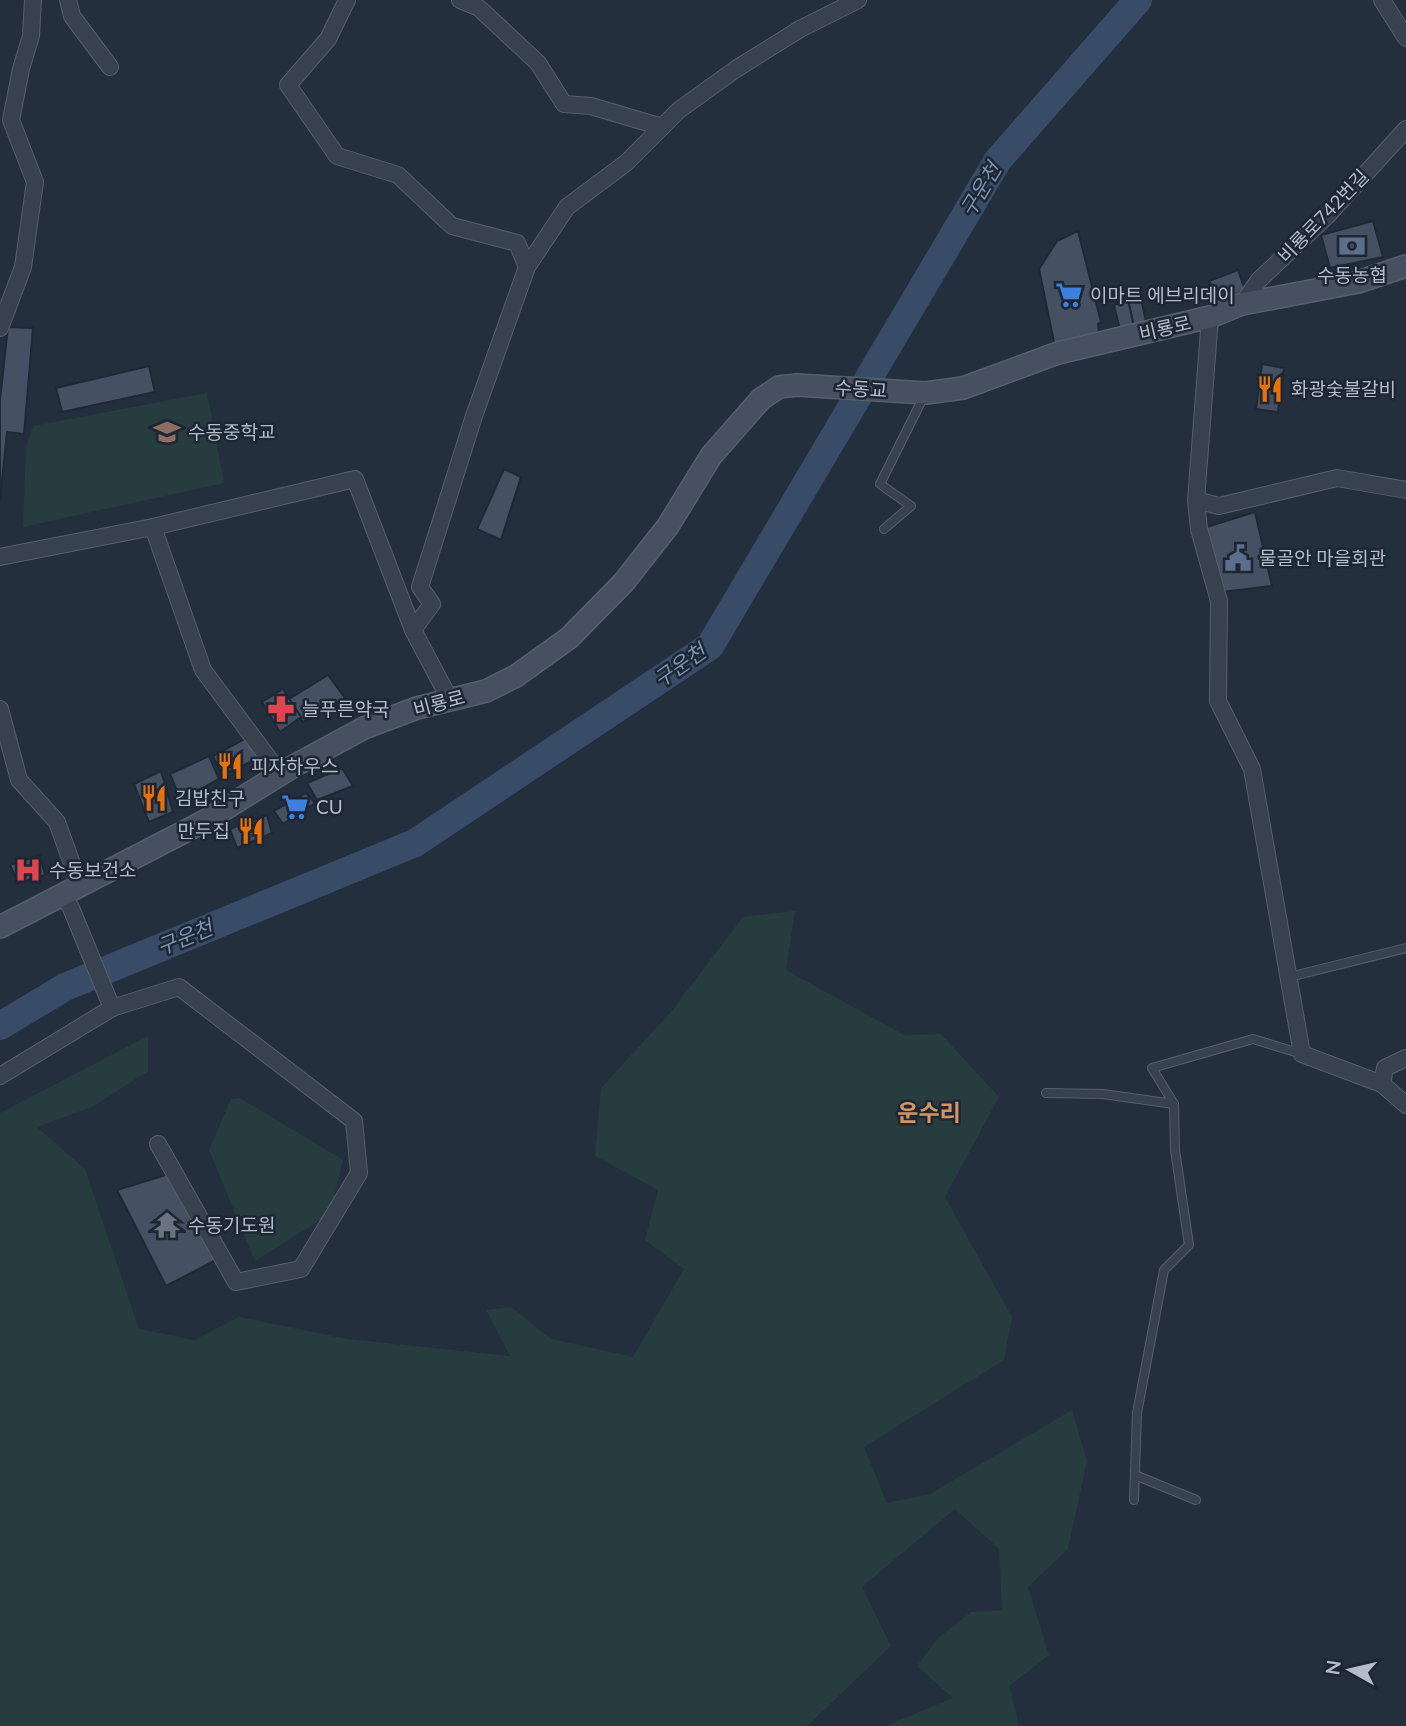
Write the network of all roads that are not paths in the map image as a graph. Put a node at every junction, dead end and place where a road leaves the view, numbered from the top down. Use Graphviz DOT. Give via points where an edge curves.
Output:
graph roads {
  1 [pos="33,0"];
  2 [pos="68,0"];
  3 [pos="347,0"];
  4 [pos="460,0"];
  5 [pos="858,0"];
  6 [pos="1382,0"];
  7 [pos="1406,38"];
  8 [pos="110,67"];
  9 [pos="662,127"];
  10 [pos="1406,129"];
  11 [pos="1406,266"];
  12 [pos="527,267"];
  13 [pos="1242,304"];
  14 [pos="1210,317"];
  15 [pos="0,328"];
  16 [pos="797,385"];
  17 [pos="926,393"];
  18 [pos="1406,491"];
  19 [pos="1196,500"];
  20 [pos="153,527"];
  21 [pos="884,529"];
  22 [pos="0,556"];
  23 [pos="412,630"];
  24 [pos="450,700"];
  25 [pos="0,709"];
  26 [pos="281,775"];
  27 [pos="71,896"];
  28 [pos="0,927"];
  29 [pos="1406,948"];
  30 [pos="1289,977"];
  31 [pos="111,1004"];
  32 [pos="1302,1054"];
  33 [pos="1406,1058"];
  34 [pos="0,1076"];
  35 [pos="1382,1084"];
  36 [pos="1046,1093"];
  37 [pos="1174,1104"];
  38 [pos="1406,1105"];
  39 [pos="158,1144"];
  40 [pos="1135,1475"];
  41 [pos="1134,1500"];
  42 [pos="1196,1500"];
  1 -- 15 [label="street" via="31,36 11,120 35,182 23,267"];
  2 -- 8 [label="street" via="72,16"];
  3 -- 12 [label="street" via="328,39 288,85 337,156 398,175 452,226 517,243"];
  4 -- 9 [label="street" via="479,8 538,63 564,104 591,106"];
  5 -- 9 [label="street" via="736,69 678,110"];
  6 -- 7 [label="street"];
  9 -- 12 [label="street" via="626,163 568,207"];
  10 -- 13 [label="street, 비룡로742번길" via="1328,215 1259,280"];
  11 -- 13 [label="main road, 비룡로" via="1358,282"];
  12 -- 23 [label="street" via="420,586 432,604"];
  13 -- 14 [label="main road, 비룡로"];
  14 -- 17 [label="main road, 비룡로" via="1058,353 963,388"];
  14 -- 19 [label="street"];
  16 -- 17 [label="main road, 수동교"];
  16 -- 24 [label="main road, 비룡로" via="779,387 761,399 711,456 668,526 624,582 569,638 516,676 486,691"];
  17 -- 21 [label="lane" via="880,484 911,506"];
  18 -- 19 [label="street" via="1337,478 1219,506"];
  19 -- 30 [label="street" via="1199,529 1219,601 1218,701 1252,769"];
  20 -- 22 [label="street"];
  20 -- 23 [label="street" via="355,479"];
  20 -- 26 [label="street" via="203,670"];
  23 -- 24 [label="street"];
  24 -- 26 [label="main road, 비룡로" via="364,728"];
  25 -- 27 [label="street" via="19,780 57,821"];
  26 -- 27 [label="main road, 비룡로"];
  27 -- 28 [label="main road, 비룡로"];
  27 -- 31 [label="street"];
  29 -- 30 [label="lane"];
  30 -- 32 [label="street"];
  31 -- 34 [label="street"];
  31 -- 39 [label="street" via="179,987 354,1121 359,1173 301,1269 236,1282"];
  32 -- 35 [label="street"];
  32 -- 37 [label="lane" via="1253,1039 1152,1068"];
  33 -- 35 [label="street" via="1385,1068"];
  35 -- 38 [label="street"];
  36 -- 37 [label="lane" via="1103,1094"];
  37 -- 40 [label="lane" via="1175,1150 1189,1245 1164,1270 1137,1413"];
  40 -- 41 [label="lane"];
  40 -- 42 [label="lane"];
}
